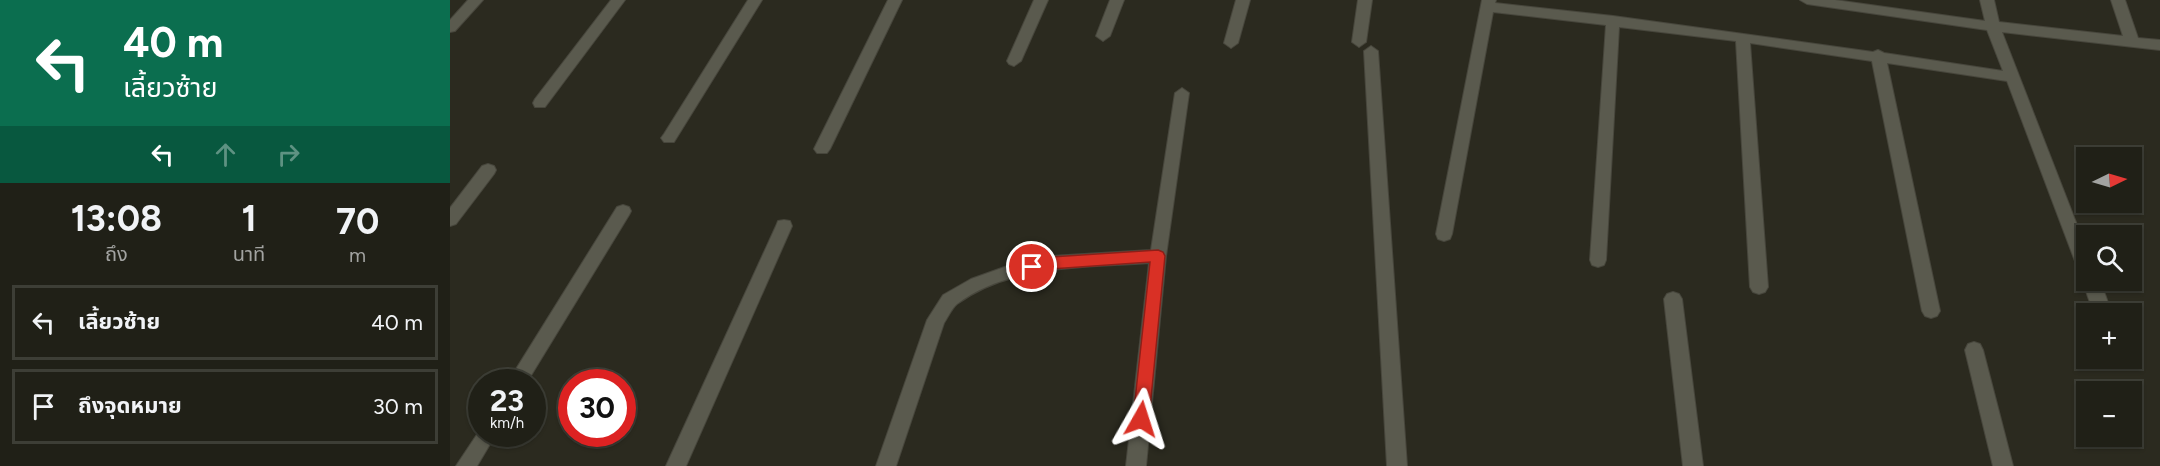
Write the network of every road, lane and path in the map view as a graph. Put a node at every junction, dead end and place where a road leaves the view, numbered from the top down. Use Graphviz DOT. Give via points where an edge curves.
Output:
graph roads {
  1 [pos="476,0"];
  2 [pos="618,0"];
  3 [pos="755,0"];
  4 [pos="895,0"];
  5 [pos="1041,0"];
  6 [pos="1118,0"];
  7 [pos="1243,0"];
  8 [pos="1365,0"];
  9 [pos="1807,0"];
  10 [pos="1987,0"];
  11 [pos="2118,0"];
  12 [pos="1489,3"];
  13 [pos="1858,4"];
  14 [pos="1613,20"];
  15 [pos="1993,27"];
  16 [pos="450,28"];
  17 [pos="1103,36"];
  18 [pos="1743,37"];
  19 [pos="2132,42"];
  20 [pos="1231,43"];
  21 [pos="2160,45"];
  22 [pos="1878,55"];
  23 [pos="1014,61"];
  24 [pos="2013,77"];
  25 [pos="1182,93"];
  26 [pos="540,104"];
  27 [pos="669,138"];
  28 [pos="822,149"];
  29 [pos="488,170"];
  30 [pos="623,211"];
  31 [pos="450,220"];
  32 [pos="784,225"];
  33 [pos="1444,234"];
  34 [pos="2076,243"];
  35 [pos="1158,256"];
  36 [pos="1598,260"];
  37 [pos="1760,287"];
  38 [pos="1673,299"];
  39 [pos="1931,310"];
  40 [pos="1974,350"];
  41 [pos="525,369"];
  42 [pos="477,447"];
  43 [pos="465,466"];
  44 [pos="676,466"];
  45 [pos="886,466"];
  46 [pos="1136,466"];
  47 [pos="1397,466"];
  48 [pos="1693,466"];
  49 [pos="2003,466"];
  1 -- 16 [label="street"];
  2 -- 26 [label="street"];
  3 -- 27 [label="street"];
  4 -- 28 [label="street"];
  5 -- 23 [label="street"];
  6 -- 17 [label="street"];
  7 -- 20 [label="street"];
  8 -- 47 [label="street" via="1365,47"];
  9 -- 13 [label="street"];
  10 -- 15 [label="street"];
  11 -- 19 [label="street"];
  12 -- 14 [label="street"];
  12 -- 33 [label="street"];
  13 -- 15 [label="street"];
  14 -- 18 [label="street"];
  14 -- 36 [label="street"];
  15 -- 19 [label="street"];
  15 -- 24 [label="street"];
  18 -- 22 [label="street"];
  18 -- 37 [label="street"];
  19 -- 21 [label="street"];
  22 -- 24 [label="street"];
  22 -- 39 [label="street"];
  24 -- 34 [label="street"];
  25 -- 35 [label="street"];
  29 -- 31 [label="street"];
  30 -- 41 [label="street"];
  32 -- 44 [label="street"];
  35 -- 45 [label="street" via="1051,263 1013,271 977,284 950,300 936,320"];
  35 -- 46 [label="street"];
  38 -- 48 [label="street"];
  40 -- 49 [label="street"];
  42 -- 43 [label="street"];
}
